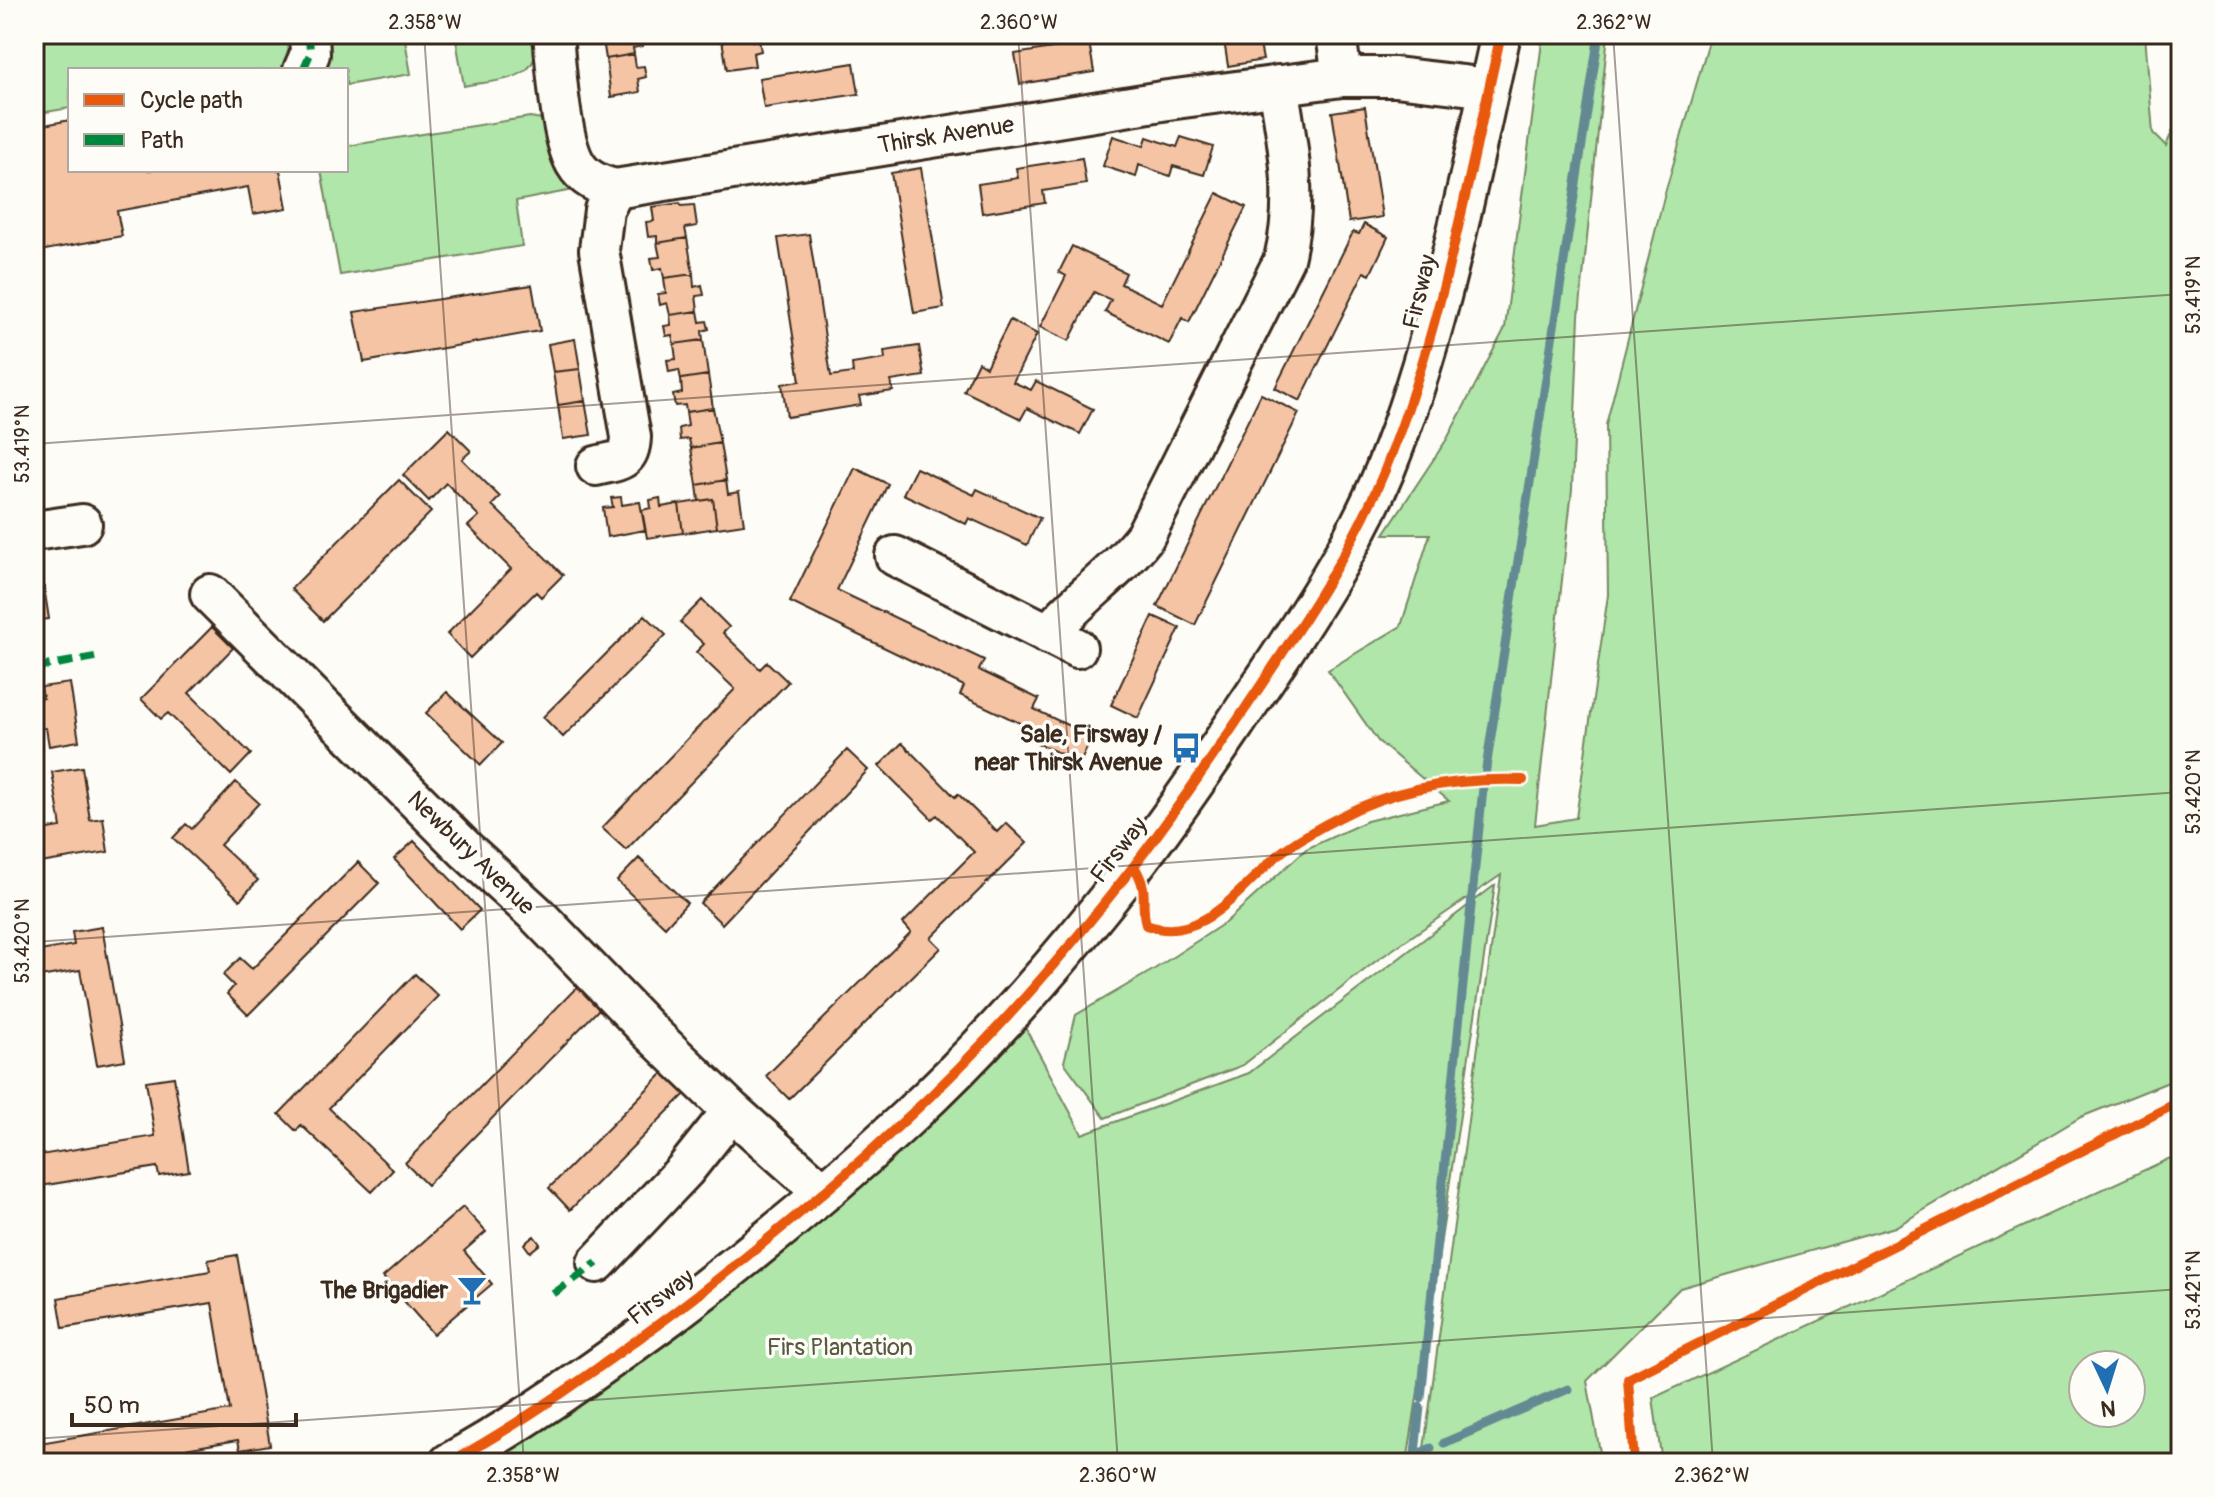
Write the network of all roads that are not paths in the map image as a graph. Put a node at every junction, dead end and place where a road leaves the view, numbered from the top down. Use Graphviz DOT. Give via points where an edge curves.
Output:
graph roads {
  1 [pos="309,34"];
  2 [pos="553,34"];
  3 [pos="1336,34"];
  4 [pos="1501,34"];
  5 [pos="304,68"];
  6 [pos="1342,77"];
  7 [pos="1278,85"];
  8 [pos="1489,88"];
  9 [pos="615,189"];
  10 [pos="596,466"];
  11 [pos="82,524"];
  12 [pos="34,531"];
  13 [pos="895,556"];
  14 [pos="210,594"];
  15 [pos="732,1111"];
  16 [pos="823,1192"];
  17 [pos="597,1263"];
  18 [pos="449,1463"];
  1 -- 5 [label="street"];
  2 -- 9 [label="street" via="560,101 575,163 586,177"];
  3 -- 6 [label="street"];
  4 -- 8 [label="street, Firsway"];
  6 -- 7 [label="street, Thirsk Avenue"];
  6 -- 8 [label="street, Thirsk Avenue"];
  7 -- 9 [label="street, Thirsk Avenue"];
  7 -- 13 [label="street" via="1293,212 1284,259 1145,536 1065,614 1062,641"];
  8 -- 16 [label="street, Firsway" via="1416,382 1384,473 1311,608 1181,803 1068,946 908,1118"];
  9 -- 10 [label="street" via="604,210 599,250 631,437 624,459"];
  11 -- 12 [label="street"];
  14 -- 15 [label="street, Newbury Avenue"];
  15 -- 16 [label="street, Newbury Avenue"];
  15 -- 17 [label="street" via="685,1170"];
  16 -- 18 [label="street, Firsway" via="612,1359 511,1429"];
}
